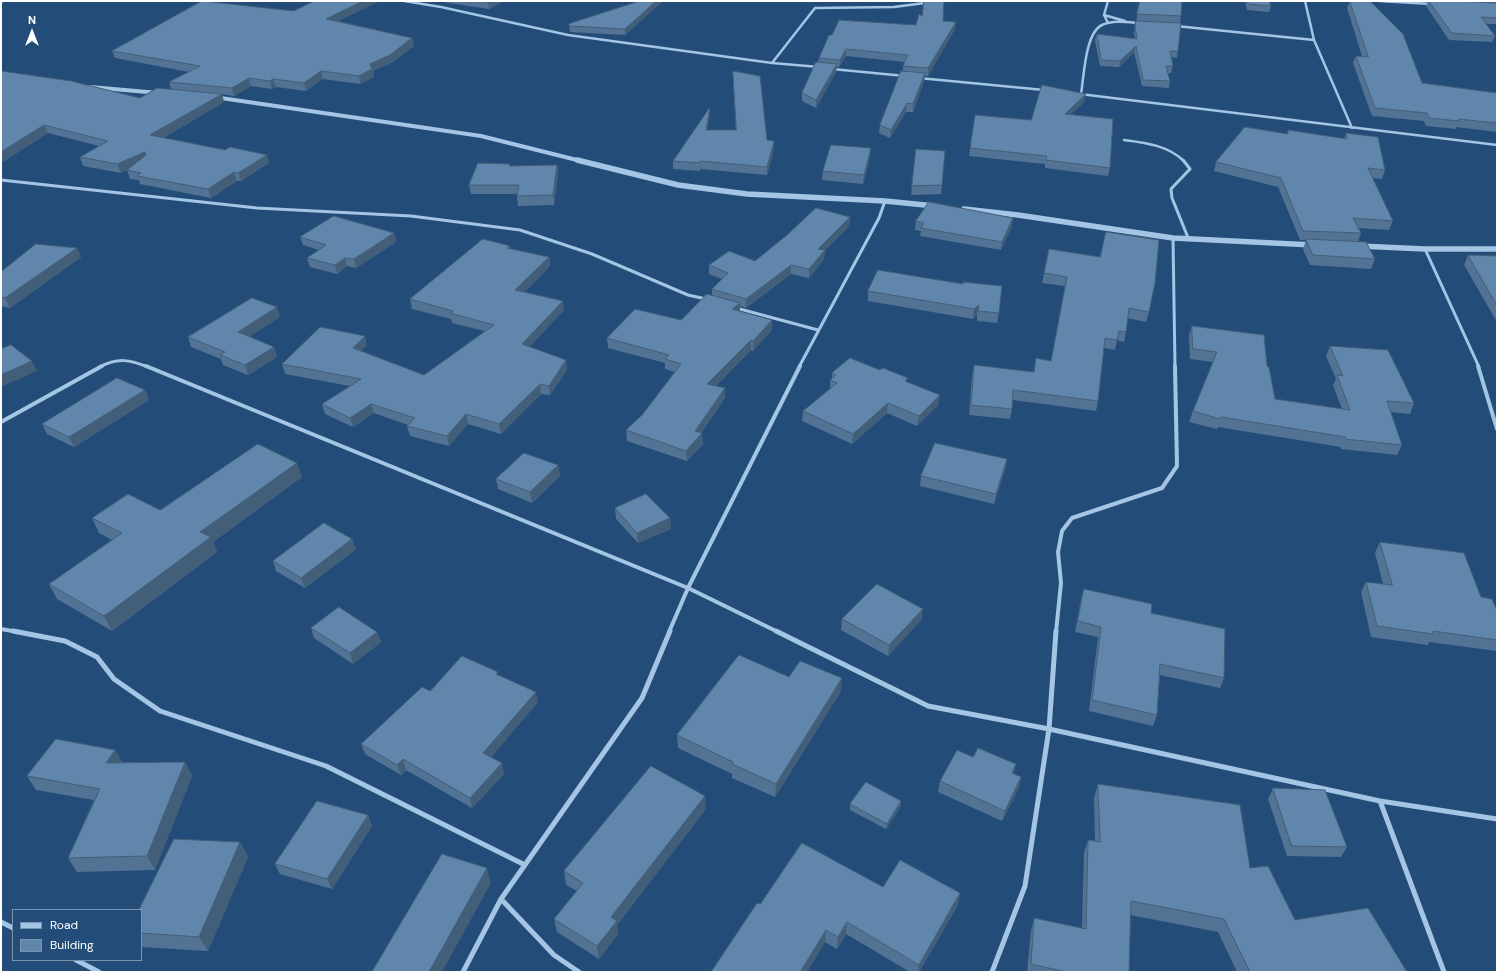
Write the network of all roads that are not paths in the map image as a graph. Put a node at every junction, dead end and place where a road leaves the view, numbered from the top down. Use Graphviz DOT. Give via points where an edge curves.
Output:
graph roads {
  1 [pos="404,1"];
  2 [pos="940,1"];
  3 [pos="1108,1"];
  4 [pos="1304,1"];
  5 [pos="1379,1"];
  6 [pos="1434,4"];
  7 [pos="1104,15"];
  8 [pos="1129,22"];
  9 [pos="1108,23"];
  10 [pos="1145,23"];
  11 [pos="1176,26"];
  12 [pos="1314,40"];
  13 [pos="772,63"];
  14 [pos="820,68"];
  15 [pos="828,68"];
  16 [pos="907,76"];
  17 [pos="915,77"];
  18 [pos="83,87"];
  19 [pos="1050,91"];
  20 [pos="163,93"];
  21 [pos="1074,93"];
  22 [pos="1081,94"];
  23 [pos="210,97"];
  24 [pos="1352,128"];
  25 [pos="1124,140"];
  26 [pos="1497,145"];
  27 [pos="1,180"];
  28 [pos="885,201"];
  29 [pos="940,206"];
  30 [pos="955,208"];
  31 [pos="1173,238"];
  32 [pos="1189,240"];
  33 [pos="1322,245"];
  34 [pos="1354,246"];
  35 [pos="1497,248"];
  36 [pos="1425,249"];
  37 [pos="711,301"];
  38 [pos="734,307"];
  39 [pos="818,330"];
  40 [pos="1,422"];
  41 [pos="1497,429"];
  42 [pos="688,588"];
  43 [pos="1,629"];
  44 [pos="1049,729"];
  45 [pos="1380,801"];
  46 [pos="1497,819"];
  47 [pos="525,865"];
  48 [pos="501,899"];
  49 [pos="1,922"];
  50 [pos="12,928"];
  51 [pos="78,961"];
  52 [pos="99,972"];
  53 [pos="463,972"];
  54 [pos="579,972"];
  55 [pos="992,972"];
  56 [pos="1444,972"];
  1 -- 13 [label="street" via="568,35"];
  2 -- 13 [label="street" via="898,8 815,8"];
  3 -- 7 [label="street"];
  4 -- 12 [label="street"];
  5 -- 6 [label="street"];
  7 -- 8 [label="street"];
  7 -- 9 [label="street"];
  8 -- 9 [label="street"];
  8 -- 10 [label="street"];
  9 -- 22 [label="street" via="1098,27 1091,40"];
  11 -- 12 [label="street"];
  12 -- 24 [label="street"];
  13 -- 14 [label="street"];
  15 -- 16 [label="street"];
  17 -- 19 [label="street"];
  18 -- 20 [label="street"];
  21 -- 22 [label="street"];
  22 -- 24 [label="street"];
  23 -- 28 [label="street" via="482,136 678,186 747,194"];
  24 -- 26 [label="street"];
  25 -- 32 [label="street" via="1154,144 1171,151 1185,161 1190,169 1171,189 1172,198"];
  27 -- 37 [label="street" via="257,208 411,216 520,230 592,254"];
  28 -- 29 [label="street"];
  28 -- 39 [label="street" via="879,218"];
  30 -- 31 [label="street"];
  31 -- 32 [label="street"];
  31 -- 44 [label="street" via="1177,466 1162,488 1072,518 1062,531 1058,552 1061,583"];
  32 -- 33 [label="street"];
  34 -- 36 [label="street"];
  35 -- 36 [label="street"];
  36 -- 41 [label="street" via="1479,368"];
  38 -- 39 [label="street"];
  39 -- 42 [label="street"];
  40 -- 42 [label="street" via="109,362 131,360"];
  42 -- 44 [label="street" via="928,706"];
  42 -- 47 [label="street" via="642,698"];
  43 -- 47 [label="street" via="65,641 97,657 114,679 160,711 326,766"];
  44 -- 45 [label="street"];
  44 -- 55 [label="street" via="1025,886"];
  45 -- 46 [label="street"];
  45 -- 56 [label="street"];
  47 -- 48 [label="street"];
  48 -- 53 [label="street"];
  48 -- 54 [label="street" via="554,955"];
  49 -- 50 [label="street"];
  51 -- 52 [label="street"];
}
